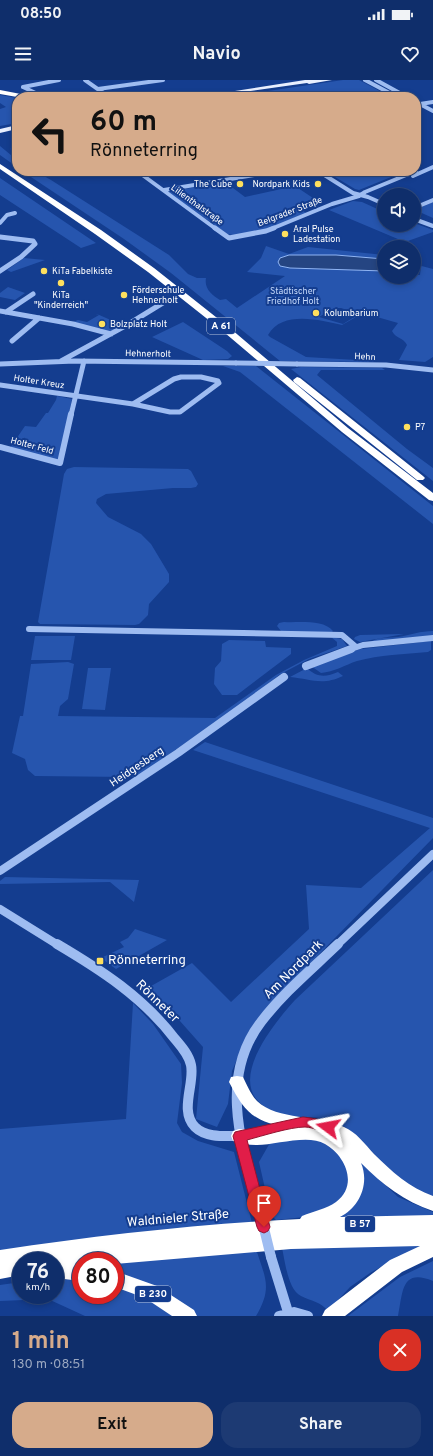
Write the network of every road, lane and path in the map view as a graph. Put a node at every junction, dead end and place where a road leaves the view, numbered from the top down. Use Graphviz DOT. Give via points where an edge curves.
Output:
graph roads {
  1 [pos="58,80"];
  2 [pos="85,80"];
  3 [pos="163,80"];
  4 [pos="313,80"];
  5 [pos="330,80"];
  6 [pos="365,80"];
  7 [pos="376,80"];
  8 [pos="302,84"];
  9 [pos="98,89"];
  10 [pos="34,92"];
  11 [pos="102,92"];
  12 [pos="233,92"];
  13 [pos="248,92"];
  14 [pos="388,92"];
  15 [pos="398,92"];
  16 [pos="0,93"];
  17 [pos="12,95"];
  18 [pos="12,96"];
  19 [pos="433,103"];
  20 [pos="422,104"];
  21 [pos="421,109"];
  22 [pos="433,110"];
  23 [pos="433,116"];
  24 [pos="12,127"];
  25 [pos="0,129"];
  26 [pos="0,159"];
  27 [pos="433,164"];
  28 [pos="0,166"];
  29 [pos="12,167"];
  30 [pos="433,168"];
  31 [pos="421,169"];
  32 [pos="421,173"];
  33 [pos="12,174"];
  34 [pos="15,176"];
  35 [pos="24,176"];
  36 [pos="144,176"];
  37 [pos="249,176"];
  38 [pos="325,176"];
  39 [pos="404,176"];
  40 [pos="413,176"];
  41 [pos="164,190"];
  42 [pos="351,195"];
  43 [pos="363,196"];
  44 [pos="433,200"];
  45 [pos="377,203"];
  46 [pos="377,203"];
  47 [pos="332,204"];
  48 [pos="421,205"];
  49 [pos="15,213"];
  50 [pos="421,220"];
  51 [pos="0,223"];
  52 [pos="433,225"];
  53 [pos="0,237"];
  54 [pos="229,238"];
  55 [pos="0,271"];
  56 [pos="32,294"];
  57 [pos="166,301"];
  58 [pos="0,311"];
  59 [pos="6,312"];
  60 [pos="39,318"];
  61 [pos="111,334"];
  62 [pos="12,341"];
  63 [pos="84,361"];
  64 [pos="59,362"];
  65 [pos="0,364"];
  66 [pos="296,364"];
  67 [pos="433,370"];
  68 [pos="0,385"];
  69 [pos="76,396"];
  70 [pos="133,404"];
  71 [pos="0,447"];
  72 [pos="60,463"];
  73 [pos="433,488"];
  74 [pos="433,498"];
  75 [pos="29,628"];
  76 [pos="433,638"];
  77 [pos="356,647"];
  78 [pos="306,666"];
  79 [pos="281,679"];
  80 [pos="433,854"];
  81 [pos="0,872"];
  82 [pos="0,909"];
  83 [pos="237,1082"];
  84 [pos="303,1122"];
  85 [pos="239,1136"];
  86 [pos="433,1204"];
  87 [pos="433,1223"];
  88 [pos="286,1227"];
  89 [pos="433,1238"];
  90 [pos="433,1249"];
  91 [pos="0,1258"];
  92 [pos="64,1262"];
  93 [pos="12,1269"];
  94 [pos="0,1271"];
  95 [pos="124,1282"];
  96 [pos="283,1314"];
  97 [pos="188,1316"];
  98 [pos="308,1316"];
  99 [pos="331,1316"];
  1 -- 10 [label="street" via="23,87"];
  2 -- 9 [label="street"];
  3 -- 9 [label="street"];
  4 -- 8 [label="main road"];
  4 -- 12 [label="main road"];
  5 -- 8 [label="main road"];
  6 -- 14 [label="street"];
  7 -- 15 [label="street"];
  8 -- 13 [label="main road"];
  9 -- 11 [label="street"];
  16 -- 17 [label="highway"];
  16 -- 18 [label="highway"];
  19 -- 20 [label="street"];
  20 -- 22 [label="street"];
  21 -- 23 [label="street"];
  24 -- 25 [label="main road"];
  26 -- 29 [label="highway, A 61"];
  27 -- 31 [label="street"];
  28 -- 33 [label="highway, A 61"];
  30 -- 32 [label="street"];
  34 -- 74 [label="highway, A 61" via="152,270 345,430"];
  35 -- 73 [label="highway, A 61" via="133,250 200,300"];
  36 -- 41 [label="street, Lilienthalstraße"];
  37 -- 41 [label="street"];
  38 -- 42 [label="street"];
  39 -- 43 [label="street" via="365,192"];
  40 -- 43 [label="street"];
  41 -- 54 [label="street, Lilienthalstraße"];
  42 -- 43 [label="street, Belgrader Straße"];
  42 -- 47 [label="street, Belgrader Straße"];
  43 -- 45 [label="street"];
  43 -- 46 [label="street"];
  43 -- 47 [label="street, Belgrader Straße"];
  44 -- 48 [label="street"];
  47 -- 54 [label="street, Belgrader Straße" via="266,231"];
  49 -- 51 [label="street" via="7,215"];
  50 -- 52 [label="street"];
  53 -- 55 [label="street" via="25,239 35,244"];
  56 -- 59 [label="street"];
  57 -- 61 [label="street"];
  58 -- 59 [label="street"];
  59 -- 60 [label="street"];
  60 -- 61 [label="street"];
  60 -- 62 [label="street"];
  61 -- 64 [label="street"];
  63 -- 64 [label="street, Hehnerholt"];
  63 -- 66 [label="street, Hehnerholt, bridge"];
  63 -- 69 [label="street, Holter Kreuz"];
  64 -- 65 [label="street, Hehnerholt"];
  66 -- 67 [label="street, Hehn" via="386,365"];
  68 -- 69 [label="street, Holter Kreuz"];
  69 -- 70 [label="street, Holter Kreuz"];
  69 -- 72 [label="street, Holter Kreuz"];
  70 -- 70 [label="street, Holter Kreuz" via="180,412 219,383 201,377 181,377"];
  71 -- 72 [label="street, Holter Feld"];
  75 -- 77 [label="street" via="342,634"];
  76 -- 77 [label="street"];
  77 -- 78 [label="street"];
  79 -- 81 [label="street, Heidgesberg" via="178,753"];
  80 -- 83 [label="street, Am Nordpark" via="283,997 260,1024 241,1059"];
  82 -- 85 [label="street, Rönneter" via="107,974 143,1004 180,1045 192,1066 188,1097 190,1122 195,1128 208,1134"];
  83 -- 84 [label="highway" via="251,1105 263,1114"];
  83 -- 85 [label="street, Am Nordpark" via="236,1116"];
  84 -- 85 [label="highway"];
  84 -- 86 [label="highway" via="315,1123 340,1133 392,1183 405,1192"];
  85 -- 88 [label="highway" via="256,1138 302,1132 317,1134 331,1139 354,1163 357,1174 355,1189 346,1204 322,1218"];
  85 -- 96 [label="street, bridge" via="271,1256"];
  87 -- 88 [label="highway, Waldnieler Straße / B 57"];
  88 -- 91 [label="highway, Waldnieler Straße / B 57" via="62,1248"];
  89 -- 92 [label="highway, B 57" via="377,1238 227,1246"];
  90 -- 99 [label="highway" via="396,1266"];
  93 -- 94 [label="highway"];
  95 -- 97 [label="highway, B 230" via="151,1292"];
  96 -- 98 [label="street" via="295,1311"];
}
